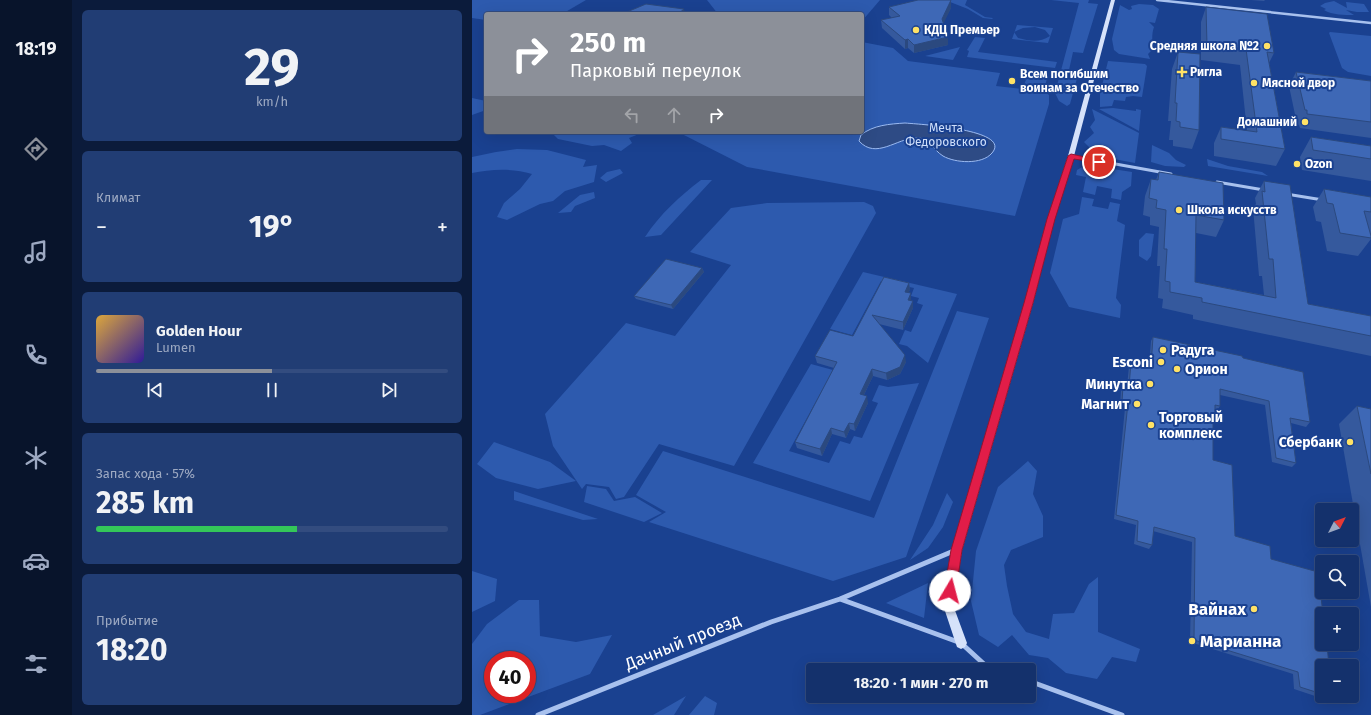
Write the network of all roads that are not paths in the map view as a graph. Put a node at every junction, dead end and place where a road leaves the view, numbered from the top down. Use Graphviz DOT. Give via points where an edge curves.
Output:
graph roads {
  1 [pos="1113,0"];
  2 [pos="1157,0"];
  3 [pos="1371,23"];
  4 [pos="1071,156"];
  5 [pos="1179,176"];
  6 [pos="1209,181"];
  7 [pos="1268,191"];
  8 [pos="1283,193"];
  9 [pos="1327,201"];
  10 [pos="957,550"];
  11 [pos="840,599"];
  12 [pos="961,643"];
  13 [pos="983,663"];
  14 [pos="1036,684"];
  15 [pos="538,715"];
  16 [pos="1122,715"];
  1 -- 4 [label="street"];
  2 -- 3 [label="street"];
  4 -- 5 [label="street"];
  4 -- 10 [label="street"];
  6 -- 7 [label="street"];
  8 -- 9 [label="street"];
  10 -- 11 [label="street, Дачный проезд"];
  10 -- 12 [label="street" via="948,605"];
  11 -- 12 [label="street"];
  11 -- 15 [label="street, Дачный проезд" via="771,622"];
  12 -- 13 [label="street"];
  14 -- 16 [label="street"];
}
